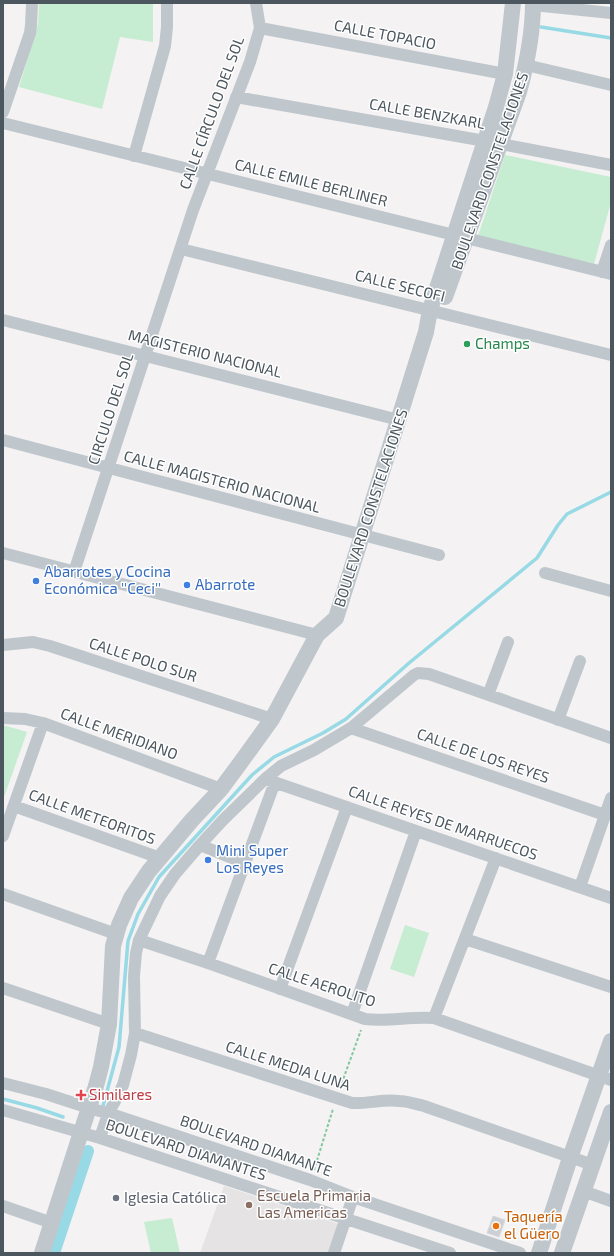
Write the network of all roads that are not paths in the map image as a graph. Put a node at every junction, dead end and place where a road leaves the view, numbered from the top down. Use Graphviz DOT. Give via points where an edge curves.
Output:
graph roads {
  1 [pos="32,3"];
  2 [pos="167,3"];
  3 [pos="256,3"];
  4 [pos="513,3"];
  5 [pos="533,4"];
  6 [pos="611,13"];
  7 [pos="260,28"];
  8 [pos="510,34"];
  9 [pos="531,36"];
  10 [pos="526,65"];
  11 [pos="505,74"];
  12 [pos="611,84"];
  13 [pos="236,97"];
  14 [pos="3,112"];
  15 [pos="3,123"];
  16 [pos="493,142"];
  17 [pos="134,156"];
  18 [pos="611,165"];
  19 [pos="207,174"];
  20 [pos="193,210"];
  21 [pos="460,237"];
  22 [pos="611,245"];
  23 [pos="181,248"];
  24 [pos="607,273"];
  25 [pos="435,312"];
  26 [pos="3,320"];
  27 [pos="611,355"];
  28 [pos="145,356"];
  29 [pos="398,420"];
  30 [pos="3,440"];
  31 [pos="108,468"];
  32 [pos="363,535"];
  33 [pos="3,553"];
  34 [pos="439,555"];
  35 [pos="74,572"];
  36 [pos="545,572"];
  37 [pos="611,591"];
  38 [pos="317,635"];
  39 [pos="508,642"];
  40 [pos="3,645"];
  41 [pos="580,661"];
  42 [pos="488,695"];
  43 [pos="3,718"];
  44 [pos="272,719"];
  45 [pos="558,720"];
  46 [pos="43,723"];
  47 [pos="351,728"];
  48 [pos="611,738"];
  49 [pos="270,780"];
  50 [pos="221,789"];
  51 [pos="611,798"];
  52 [pos="14,806"];
  53 [pos="347,807"];
  54 [pos="605,815"];
  55 [pos="416,831"];
  56 [pos="3,836"];
  57 [pos="200,845"];
  58 [pos="160,858"];
  59 [pos="496,858"];
  60 [pos="244,863"];
  61 [pos="580,887"];
  62 [pos="3,894"];
  63 [pos="611,898"];
  64 [pos="116,934"];
  65 [pos="465,939"];
  66 [pos="139,940"];
  67 [pos="208,963"];
  68 [pos="611,987"];
  69 [pos="3,988"];
  70 [pos="280,989"];
  71 [pos="352,1014"];
  72 [pos="434,1018"];
  73 [pos="108,1024"];
  74 [pos="135,1033"];
  75 [pos="611,1041"];
  76 [pos="605,1078"];
  77 [pos="3,1083"];
  78 [pos="89,1108"];
  79 [pos="3,1110"];
  80 [pos="611,1112"];
  81 [pos="108,1114"];
  82 [pos="81,1133"];
  83 [pos="100,1138"];
  84 [pos="570,1158"];
  85 [pos="593,1165"];
  86 [pos="583,1192"];
  87 [pos="353,1197"];
  88 [pos="611,1201"];
  89 [pos="3,1206"];
  90 [pos="346,1219"];
  91 [pos="52,1223"];
  92 [pos="426,1249"];
  93 [pos="42,1253"];
  94 [pos="334,1253"];
  95 [pos="450,1253"];
  96 [pos="520,1253"];
  97 [pos="540,1253"];
  98 [pos="562,1253"];
  1 -- 14 [label="street" via="30,33"];
  2 -- 17 [label="street" via="165,46"];
  3 -- 7 [label="street, CALLE CÍRCULO DEL SOL"];
  4 -- 8 [label="street, BOULEVARD CONSTELACIONES"];
  5 -- 6 [label="street"];
  5 -- 9 [label="street, BOULEVARD CONSTELACIONES"];
  7 -- 11 [label="street, CALLE TOPACIO"];
  7 -- 13 [label="street, CALLE CÍRCULO DEL SOL"];
  8 -- 9 [label="street"];
  8 -- 11 [label="street, BOULEVARD CONSTELACIONES"];
  9 -- 10 [label="street, BOULEVARD CONSTELACIONES"];
  10 -- 12 [label="street"];
  10 -- 16 [label="street, BOULEVARD CONSTELACIONES" via="519,92"];
  11 -- 16 [label="street, BOULEVARD CONSTELACIONES"];
  13 -- 16 [label="street, CALLE BENZKARL"];
  13 -- 19 [label="street, CALLE CÍRCULO DEL SOL"];
  15 -- 17 [label="street, CALLE EMILE BERLINER"];
  16 -- 18 [label="street, CALLE BENZKARL"];
  16 -- 21 [label="street, BOULEVARD CONSTELACIONES"];
  17 -- 19 [label="street, CALLE EMILE BERLINER"];
  19 -- 20 [label="street, CALLE CÍRCULO DEL SOL"];
  19 -- 21 [label="street, CALLE EMILE BERLINER"];
  20 -- 23 [label="street, CIRCULO DEL SOL"];
  21 -- 24 [label="street, CALLE EMILE BERLINER"];
  21 -- 25 [label="street, BOULEVARD CONSTELACIONES"];
  22 -- 24 [label="street"];
  23 -- 25 [label="street, CALLE SECOFI"];
  23 -- 28 [label="street, CIRCULO DEL SOL"];
  25 -- 27 [label="street, CALLE SECOFI"];
  25 -- 29 [label="street, BOULEVARD CONSTELACIONES" via="426,332"];
  26 -- 28 [label="street, MAGISTERIO NACIONAL"];
  28 -- 29 [label="street, MAGISTERIO NACIONAL"];
  28 -- 31 [label="street, CIRCULO DEL SOL"];
  29 -- 32 [label="street, BOULEVARD CONSTELACIONES"];
  30 -- 31 [label="street, CALLE MAGISTERIO NACIONAL"];
  31 -- 32 [label="street, CALLE MAGISTERIO NACIONAL"];
  31 -- 35 [label="street, CIRCULO DEL SOL"];
  32 -- 34 [label="street, CALLE MAGISTERIO NACIONAL"];
  32 -- 38 [label="street, BOULEVARD CONSTELACIONES" via="336,618"];
  33 -- 35 [label="street"];
  35 -- 38 [label="street"];
  36 -- 37 [label="street"];
  38 -- 44 [label="street, BOULEVARD CONSTELACIONES"];
  39 -- 42 [label="street"];
  40 -- 44 [label="street, CALLE POLO SUR" via="33,642 50,646"];
  41 -- 45 [label="street"];
  42 -- 45 [label="street"];
  42 -- 47 [label="street" via="429,674 418,673"];
  43 -- 46 [label="street, CALLE MERIDIANO"];
  44 -- 50 [label="street, BOULEVARD CONSTELACIONES"];
  45 -- 48 [label="street"];
  46 -- 50 [label="street, CALLE MERIDIANO"];
  46 -- 52 [label="street"];
  47 -- 49 [label="street" via="281,766"];
  47 -- 54 [label="street, CALLE DE LOS REYES"];
  49 -- 53 [label="street, CALLE REYES DE MARRUECOS"];
  49 -- 57 [label="street" via="223,820"];
  49 -- 60 [label="street"];
  50 -- 58 [label="street, BOULEVARD CONSTELACIONES"];
  51 -- 54 [label="street"];
  52 -- 56 [label="street"];
  52 -- 58 [label="street, CALLE METEORITOS"];
  53 -- 55 [label="street, CALLE REYES DE MARRUECOS"];
  53 -- 70 [label="street"];
  54 -- 61 [label="street"];
  55 -- 59 [label="street, CALLE REYES DE MARRUECOS"];
  55 -- 71 [label="street"];
  57 -- 60 [label="street"];
  57 -- 66 [label="street" via="160,896"];
  58 -- 64 [label="street, BOULEVARD CONSTELACIONES" via="131,898"];
  59 -- 61 [label="street, CALLE REYES DE MARRUECOS"];
  59 -- 65 [label="street"];
  60 -- 67 [label="street"];
  61 -- 63 [label="street, CALLE REYES DE MARRUECOS"];
  62 -- 64 [label="street"];
  64 -- 73 [label="street, BOULEVARD CONSTELACIONES"];
  65 -- 68 [label="street"];
  65 -- 72 [label="street"];
  66 -- 67 [label="street, CALLE AEROLITO"];
  66 -- 74 [label="street" via="134,976"];
  67 -- 70 [label="street, CALLE AEROLITO"];
  69 -- 73 [label="street"];
  70 -- 71 [label="street, CALLE AEROLITO"];
  71 -- 72 [label="street, CALLE AEROLITO" via="376,1020"];
  72 -- 76 [label="street, CALLE AEROLITO"];
  73 -- 78 [label="street, BOULEVARD CONSTELACIONES" via="101,1067"];
  74 -- 81 [label="street" via="122,1085"];
  74 -- 84 [label="street, CALLE MEDIA LUNA" via="352,1104 400,1101 424,1106"];
  75 -- 76 [label="street"];
  76 -- 84 [label="street"];
  77 -- 78 [label="street, BOULEVARD DIAMANTE"];
  78 -- 81 [label="street, BOULEVARD DIAMANTE"];
  78 -- 82 [label="street, BOULEVARD CONSTELACIONES"];
  79 -- 82 [label="street, BOULEVARD DIAMANTES"];
  80 -- 85 [label="street"];
  81 -- 83 [label="street"];
  81 -- 87 [label="street, BOULEVARD DIAMANTE" via="310,1180"];
  82 -- 83 [label="street, BOULEVARD DIAMANTES"];
  82 -- 91 [label="street, BOULEVARD CONSTELACIONES"];
  83 -- 90 [label="street, BOULEVARD DIAMANTES"];
  84 -- 85 [label="street, CALLE MEDIA LUNA"];
  84 -- 97 [label="street"];
  85 -- 86 [label="street"];
  86 -- 88 [label="street"];
  86 -- 98 [label="street"];
  87 -- 90 [label="street"];
  87 -- 96 [label="street, BOULEVARD DIAMANTE"];
  89 -- 91 [label="street"];
  90 -- 92 [label="street, BOULEVARD DIAMANTES"];
  90 -- 94 [label="street"];
  91 -- 93 [label="street, BOULEVARD CONSTELACIONES"];
  92 -- 95 [label="street, BOULEVARD DIAMANTES"];
}
